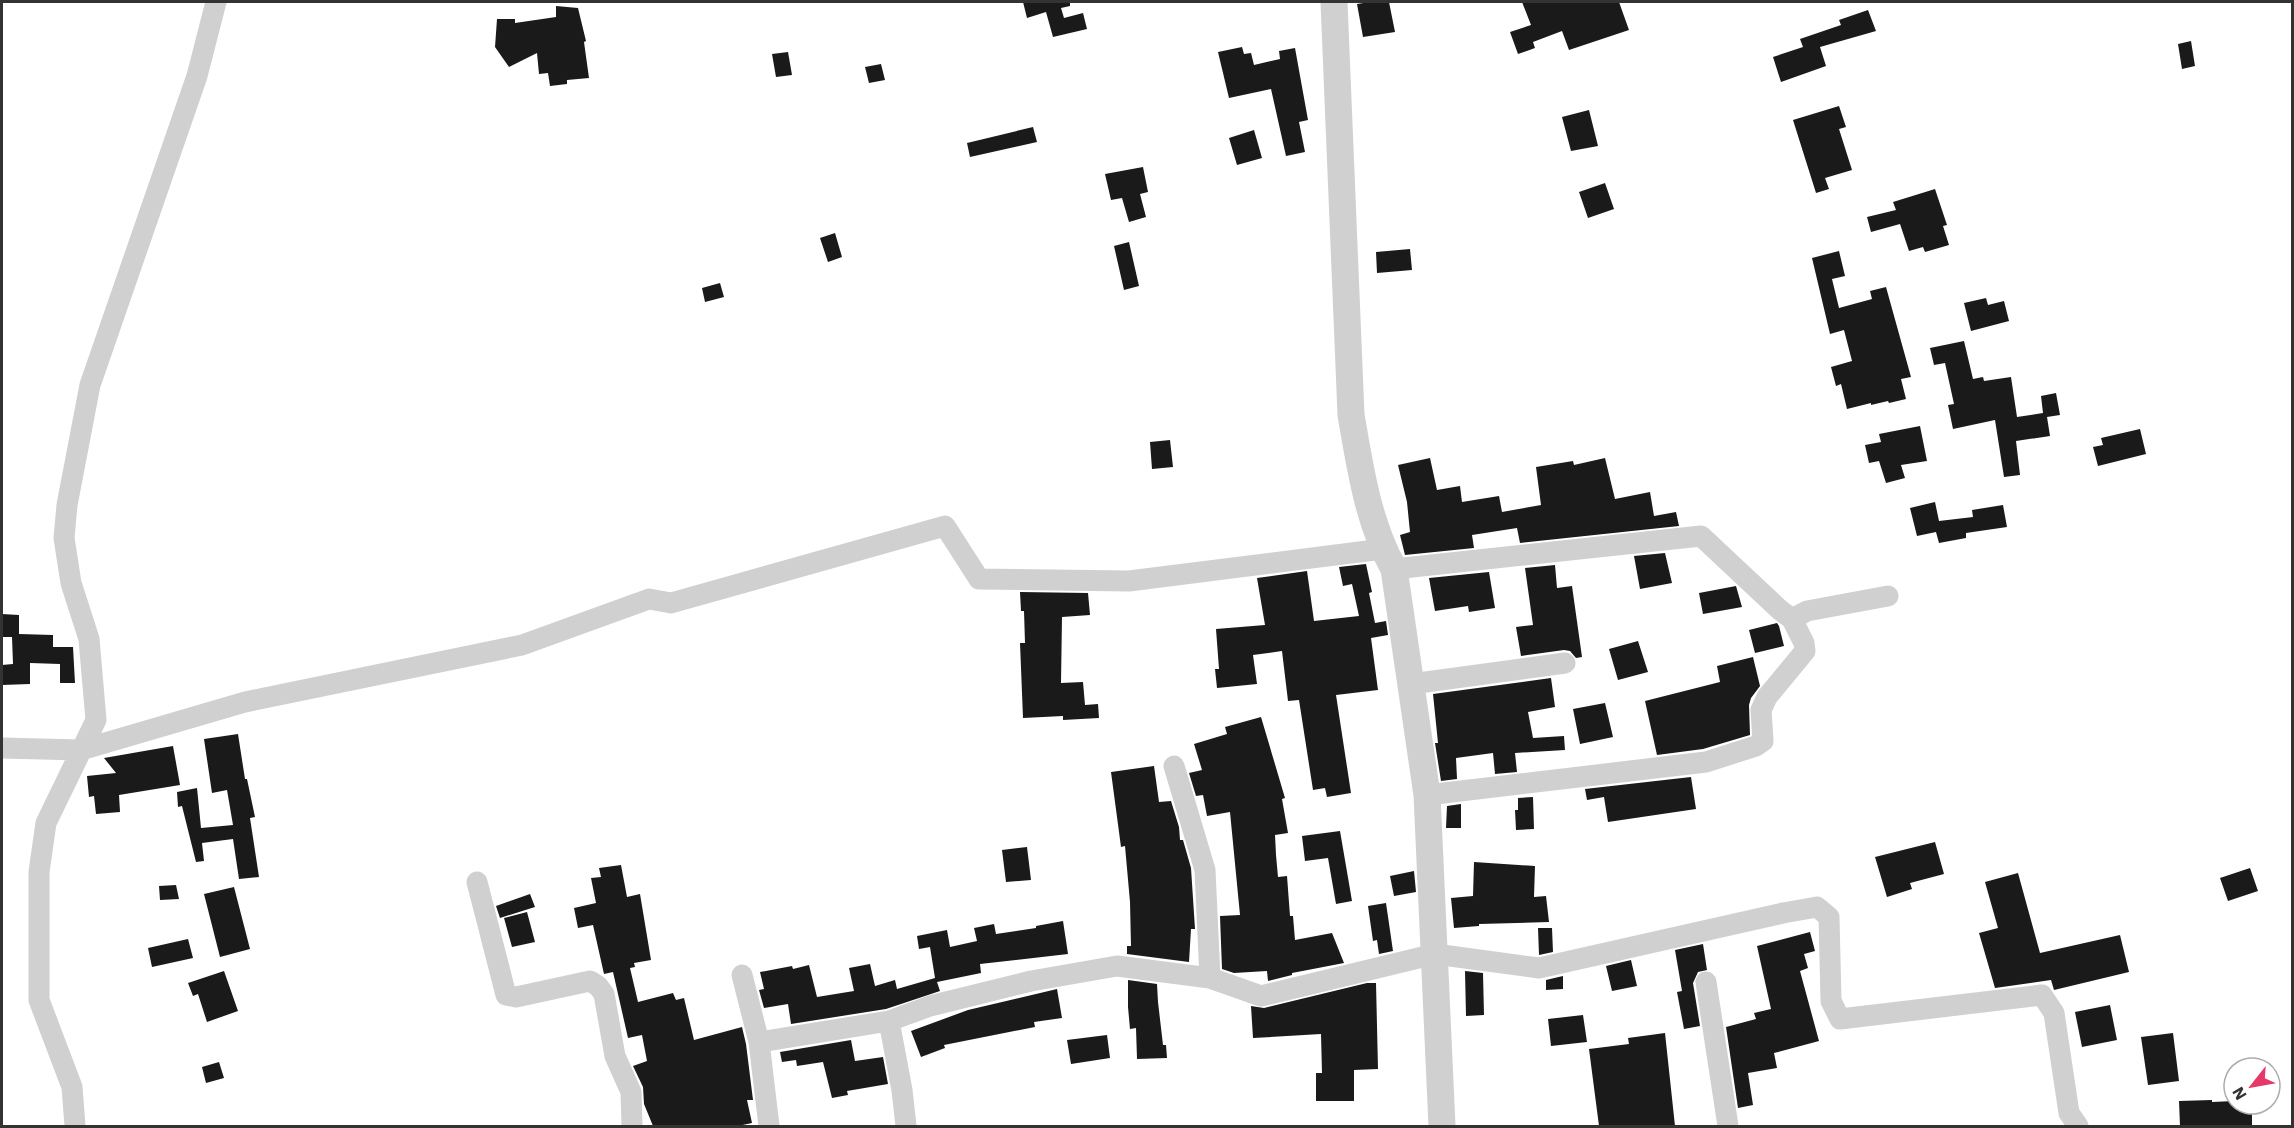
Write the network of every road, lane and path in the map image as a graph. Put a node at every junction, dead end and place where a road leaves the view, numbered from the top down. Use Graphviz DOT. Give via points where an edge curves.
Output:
graph roads {
  1 [pos="216,2"];
  2 [pos="1334,2"];
  3 [pos="1388,559"];
  4 [pos="1888,596"];
  5 [pos="1792,619"];
  6 [pos="1565,663"];
  7 [pos="1411,684"];
  8 [pos="2,748"];
  9 [pos="81,750"];
  10 [pos="1174,766"];
  11 [pos="1427,795"];
  12 [pos="477,882"];
  13 [pos="1435,954"];
  14 [pos="742,975"];
  15 [pos="1210,978"];
  16 [pos="1706,982"];
  17 [pos="889,1021"];
  18 [pos="759,1042"];
  19 [pos="75,1126"];
  20 [pos="632,1126"];
  21 [pos="769,1126"];
  22 [pos="906,1126"];
  23 [pos="1442,1126"];
  24 [pos="1728,1126"];
  25 [pos="2078,1126"];
  1 -- 9 [label="street" via="197,76 90,385 75,454 64,537 71,583 89,639 96,720"];
  2 -- 3 [label="street" via="1351,415 1362,478"];
  3 -- 5 [label="street" via="1701,536"];
  3 -- 7 [label="street"];
  3 -- 9 [label="street" via="1129,581 979,579 945,526 671,603 649,599 522,645 245,702"];
  4 -- 5 [label="street" via="1807,611"];
  5 -- 11 [label="street" via="1805,651 1767,697 1761,710 1763,741 1756,746 1706,762"];
  6 -- 7 [label="street"];
  7 -- 11 [label="street"];
  8 -- 9 [label="street"];
  9 -- 19 [label="street" via="46,823 39,872 39,1000 72,1087"];
  10 -- 15 [label="street" via="1205,870"];
  11 -- 13 [label="street"];
  12 -- 20 [label="street" via="506,995 516,997 590,981 604,994 615,1056 631,1092"];
  13 -- 15 [label="street" via="1261,996"];
  13 -- 23 [label="street"];
  13 -- 25 [label="street" via="1539,968 1817,908 1829,917 1831,1001 1840,1019 2042,995 2054,1013 2069,1113"];
  14 -- 18 [label="street"];
  15 -- 17 [label="street" via="1118,966 1031,981 930,1006"];
  16 -- 24 [label="street"];
  17 -- 18 [label="street"];
  17 -- 22 [label="street"];
  18 -- 21 [label="street"];
}
